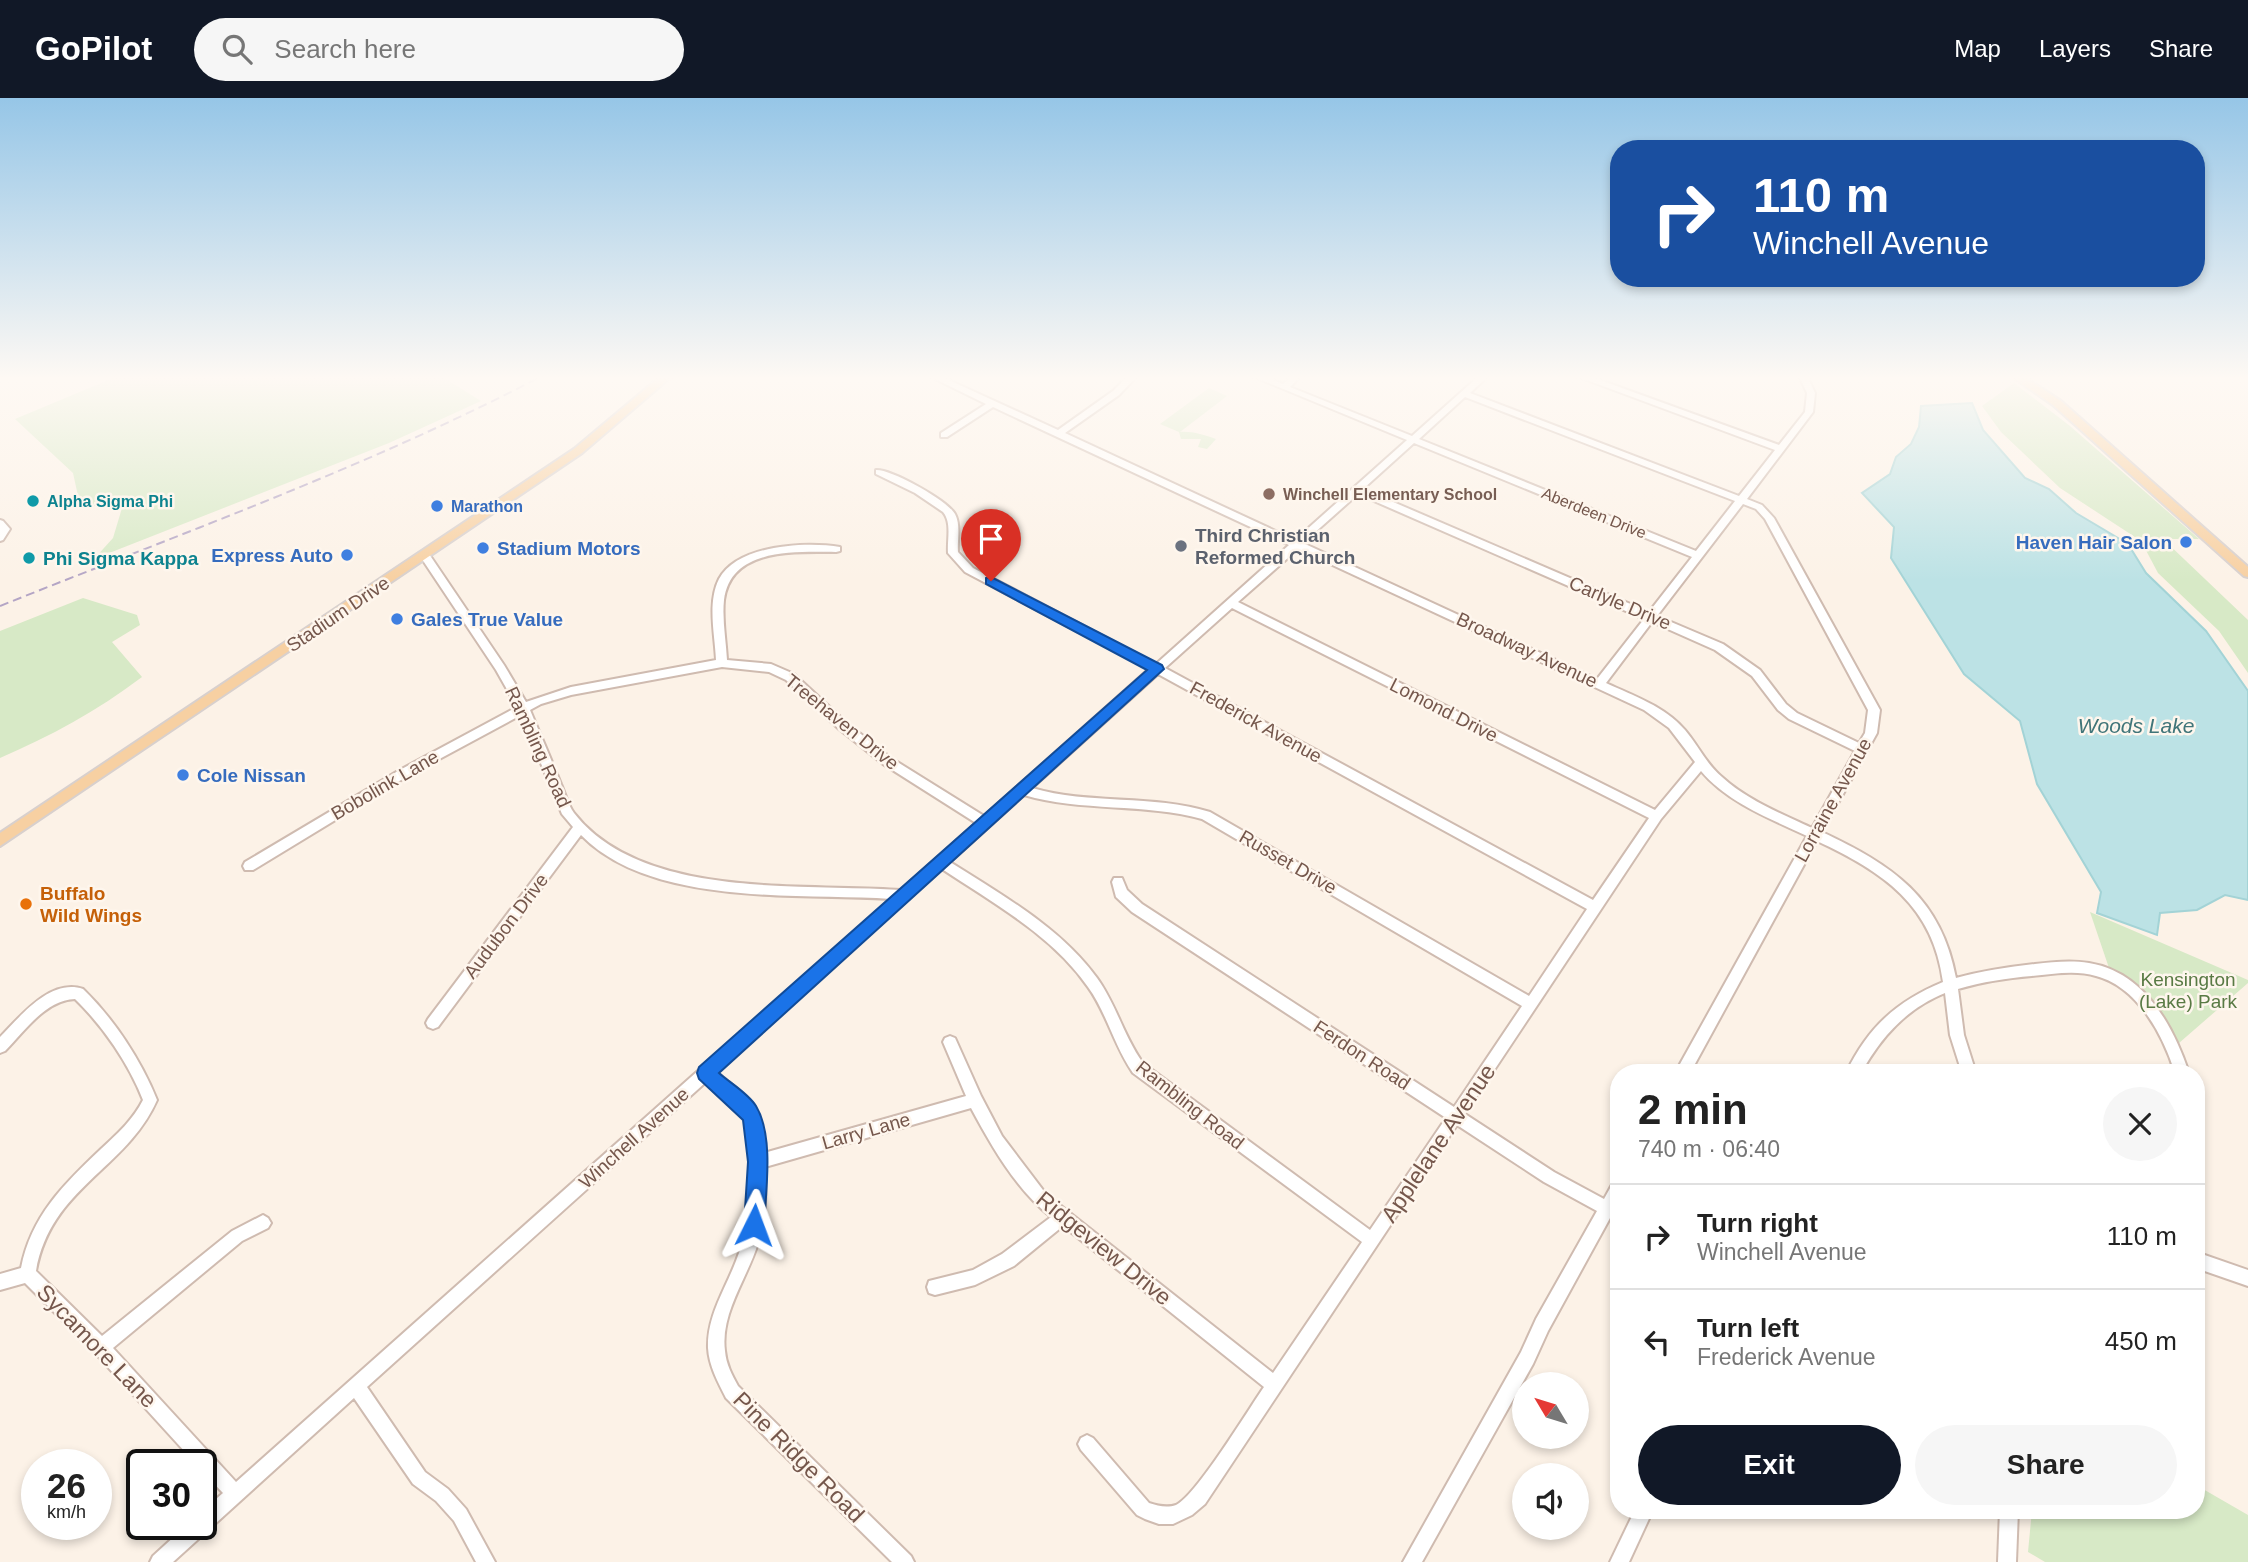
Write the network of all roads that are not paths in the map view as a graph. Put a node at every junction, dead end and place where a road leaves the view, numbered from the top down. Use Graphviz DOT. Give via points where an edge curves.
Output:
graph roads {
  1 [pos="587,444"];
  2 [pos="1080,444"];
  3 [pos="1407,444"];
  4 [pos="1423,444"];
  5 [pos="1595,444"];
  6 [pos="1769,444"];
  7 [pos="1785,444"];
  8 [pos="2103,444"];
  9 [pos="1782,449"];
  10 [pos="879,472"];
  11 [pos="1357,490"];
  12 [pos="1741,500"];
  13 [pos="0,523"];
  14 [pos="0,538"];
  15 [pos="1297,544"];
  16 [pos="836,549"];
  17 [pos="1698,555"];
  18 [pos="425,556"];
  19 [pos="2248,573"];
  20 [pos="1231,603"];
  21 [pos="1651,616"];
  22 [pos="722,663"];
  23 [pos="1157,669"];
  24 [pos="1599,684"];
  25 [pos="523,707"];
  26 [pos="1861,749"];
  27 [pos="1700,764"];
  28 [pos="1023,790"];
  29 [pos="1657,816"];
  30 [pos="985,823"];
  31 [pos="579,829"];
  32 [pos="1815,833"];
  33 [pos="0,840"];
  34 [pos="942,863"];
  35 [pos="249,866"];
  36 [pos="1118,882"];
  37 [pos="905,895"];
  38 [pos="1596,908"];
  39 [pos="1950,984"];
  40 [pos="1531,1004"];
  41 [pos="433,1023"];
  42 [pos="950,1042"];
  43 [pos="0,1047"];
  44 [pos="1687,1064"];
  45 [pos="1859,1064"];
  46 [pos="1966,1064"];
  47 [pos="2179,1064"];
  48 [pos="706,1073"];
  49 [pos="975,1100"];
  50 [pos="1456,1116"];
  51 [pos="758,1162"];
  52 [pos="1610,1209"];
  53 [pos="1610,1216"];
  54 [pos="1063,1217"];
  55 [pos="262,1223"];
  56 [pos="1373,1241"];
  57 [pos="2205,1264"];
  58 [pos="28,1274"];
  59 [pos="2248,1278"];
  60 [pos="0,1282"];
  61 [pos="935,1287"];
  62 [pos="101,1347"];
  63 [pos="1275,1385"];
  64 [pos="356,1386"];
  65 [pos="1087,1444"];
  66 [pos="236,1495"];
  67 [pos="1640,1519"];
  68 [pos="2009,1519"];
  69 [pos="159,1562"];
  70 [pos="486,1562"];
  71 [pos="905,1562"];
  72 [pos="1412,1562"];
  73 [pos="1619,1562"];
  74 [pos="2007,1562"];
  1 -- 18 [label="main road, Stadium Drive"];
  2 -- 15 [label="street, Broadway Avenue"];
  3 -- 11 [label="street, Winchell Avenue"];
  4 -- 17 [label="street, Aberdeen Drive"];
  5 -- 12 [label="street, Lorraine Avenue"];
  6 -- 9 [label="street"];
  7 -- 9 [label="street"];
  8 -- 19 [label="main road"];
  9 -- 12 [label="street"];
  10 -- 23 [label="street, Frederick Avenue" via="950,514 953,554 961,564"];
  11 -- 15 [label="street, Winchell Avenue"];
  11 -- 21 [label="street, Carlyle Drive"];
  12 -- 17 [label="street"];
  12 -- 26 [label="street, Lorraine Avenue" via="1759,507 1769,518 1871,703 1873,725"];
  13 -- 14 [label="street" via="5,529"];
  15 -- 20 [label="street, Winchell Avenue"];
  15 -- 24 [label="street, Broadway Avenue"];
  16 -- 22 [label="street" via="765,554 734,566 719,596"];
  17 -- 21 [label="street"];
  18 -- 25 [label="street, Rambling Road"];
  18 -- 33 [label="main road, Stadium Drive"];
  20 -- 23 [label="street, Winchell Avenue"];
  20 -- 29 [label="street, Lomond Drive"];
  21 -- 24 [label="street"];
  21 -- 26 [label="street, Carlyle Drive" via="1736,657 1793,716"];
  22 -- 25 [label="street, Treehaven Drive" via="570,691"];
  22 -- 30 [label="street, Treehaven Drive" via="771,668 790,677 887,761"];
  23 -- 28 [label="street, Winchell Avenue"];
  23 -- 38 [label="street, Frederick Avenue"];
  24 -- 27 [label="street, Broadway Avenue" via="1667,719"];
  25 -- 31 [label="street, Rambling Road" via="561,802"];
  25 -- 35 [label="street, Bobolink Lane"];
  26 -- 32 [label="street, Lorraine Avenue"];
  27 -- 29 [label="street, Applelane Avenue"];
  27 -- 32 [label="street, Broadway Avenue" via="1740,797"];
  28 -- 30 [label="street, Winchell Avenue"];
  28 -- 40 [label="street, Russet Drive" via="1043,796 1164,806 1206,816"];
  29 -- 38 [label="street, Applelane Avenue"];
  30 -- 34 [label="street, Winchell Avenue"];
  31 -- 37 [label="street, Rambling Road" via="628,862 724,886"];
  31 -- 41 [label="street, Audubon Drive"];
  32 -- 39 [label="street, Broadway Avenue" via="1871,862 1910,894 1941,940"];
  32 -- 44 [label="street, Lorraine Avenue"];
  34 -- 37 [label="street, Winchell Avenue"];
  34 -- 56 [label="street, Rambling Road" via="1003,902 1065,951 1105,1001 1126,1054 1156,1083"];
  36 -- 50 [label="street, Ferdon Road" via="1121,893 1137,908"];
  37 -- 48 [label="street, Winchell Avenue"];
  38 -- 40 [label="street, Applelane Avenue"];
  39 -- 45 [label="street" via="1904,1008"];
  39 -- 46 [label="street, Broadway Avenue"];
  39 -- 47 [label="street" via="2049,968 2105,973 2123,982 2149,1006 2171,1041"];
  40 -- 50 [label="street, Applelane Avenue"];
  42 -- 49 [label="street, Ridgeview Drive"];
  43 -- 58 [label="street, Sycamore Lane" via="45,1005 69,993 82,996 135,1066 149,1100 136,1125 45,1220 30,1251"];
  48 -- 51 [label="street, Pine Ridge Road" via="748,1110"];
  48 -- 64 [label="street, Winchell Avenue"];
  49 -- 51 [label="street, Larry Lane"];
  49 -- 54 [label="street, Ridgeview Drive" via="1026,1182"];
  50 -- 52 [label="street, Ferdon Road" via="1549,1177"];
  50 -- 56 [label="street, Applelane Avenue"];
  51 -- 71 [label="street, Pine Ridge Road" via="751,1240 717,1327 716,1359 732,1392"];
  53 -- 72 [label="street" via="1542,1325"];
  54 -- 61 [label="street" via="1008,1260 975,1277"];
  54 -- 63 [label="street, Ridgeview Drive"];
  55 -- 62 [label="street" via="237,1236"];
  56 -- 63 [label="street, Applelane Avenue"];
  57 -- 59 [label="street"];
  58 -- 60 [label="street"];
  58 -- 62 [label="street, Sycamore Lane"];
  62 -- 66 [label="street, Sycamore Lane"];
  63 -- 65 [label="street, Applelane Avenue" via="1199,1498 1172,1517 1143,1509"];
  64 -- 66 [label="street, Winchell Avenue"];
  64 -- 70 [label="street" via="419,1478 460,1516"];
  66 -- 69 [label="street, Winchell Avenue"];
  67 -- 73 [label="street"];
  68 -- 74 [label="street"];
}
